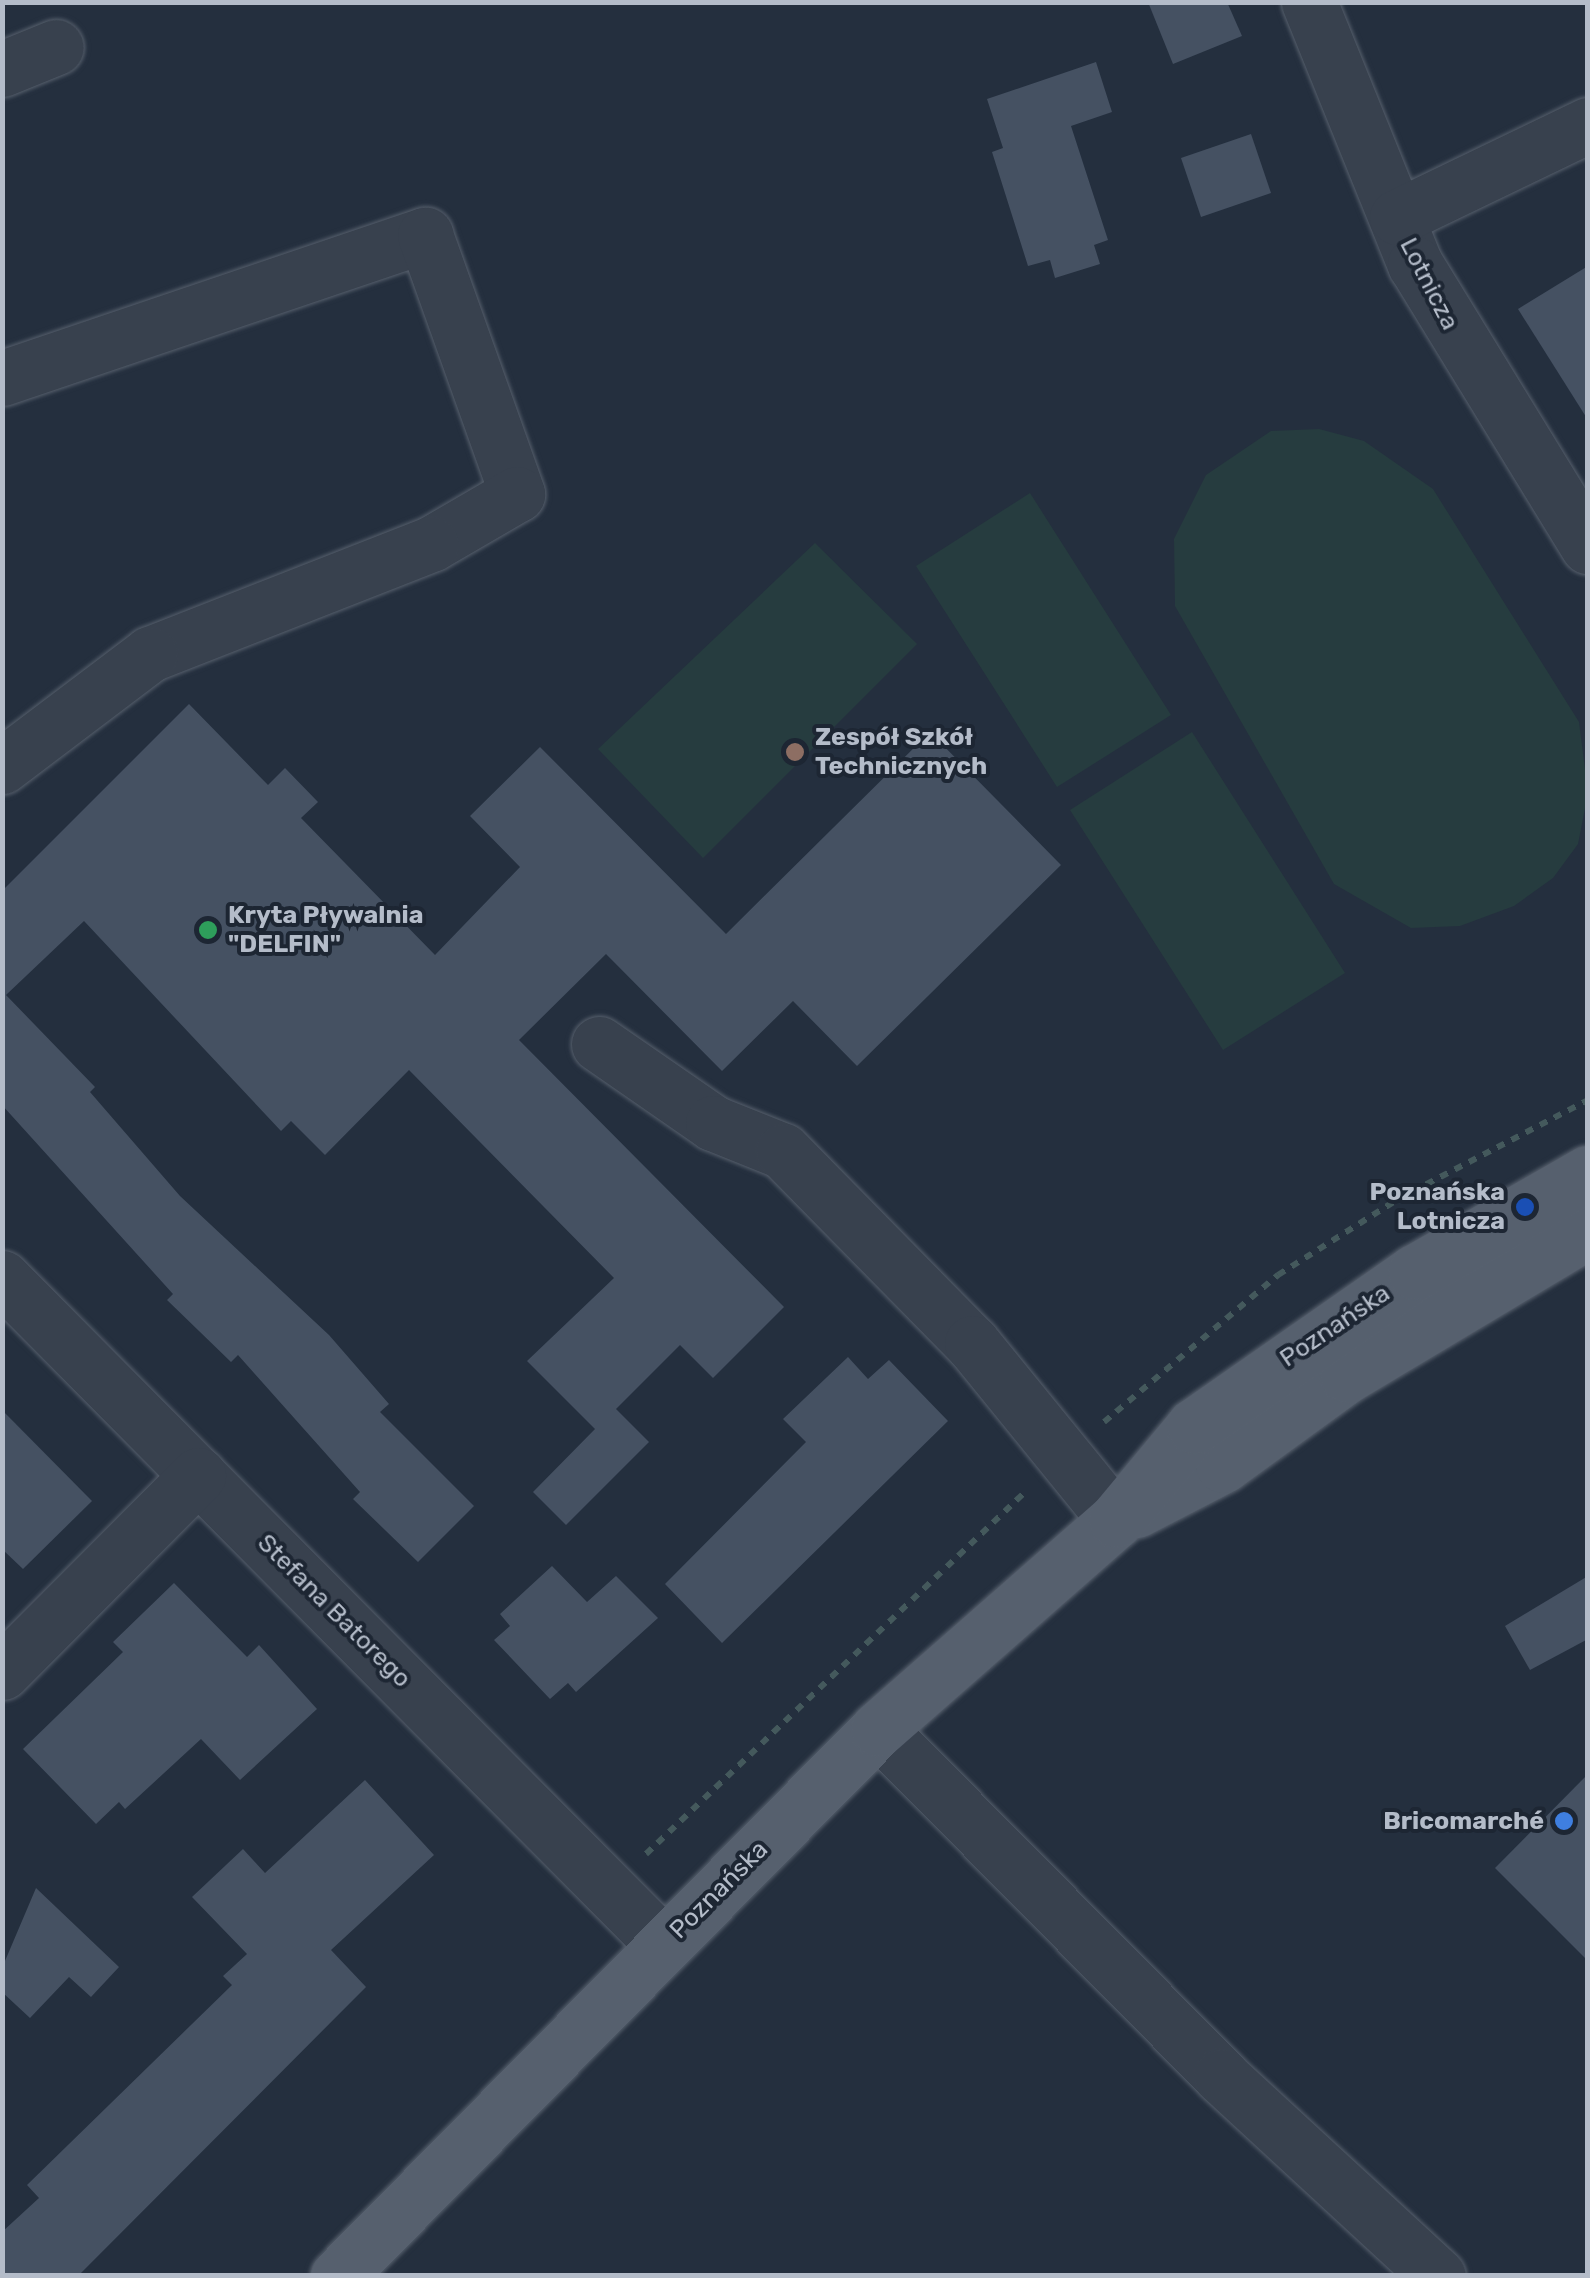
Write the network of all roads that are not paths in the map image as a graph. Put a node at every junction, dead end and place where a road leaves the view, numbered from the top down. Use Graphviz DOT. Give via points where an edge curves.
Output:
graph roads {
  1 [pos="1309,3"];
  2 [pos="56,48"];
  3 [pos="2,69"];
  4 [pos="1588,125"];
  5 [pos="1397,218"];
  6 [pos="2,378"];
  7 [pos="1588,546"];
  8 [pos="2,766"];
  9 [pos="599,1044"];
  10 [pos="1588,1173"];
  11 [pos="1588,1231"];
  12 [pos="2,1278"];
  13 [pos="198,1475"];
  14 [pos="1116,1520"];
  15 [pos="2,1672"];
  16 [pos="878,1729"];
  17 [pos="664,1945"];
  18 [pos="338,2276"];
  19 [pos="1438,2276"];
  1 -- 5 [label="street, Lotnicza"];
  2 -- 3 [label="street"];
  4 -- 5 [label="street"];
  5 -- 7 [label="street, Lotnicza" via="1444,316"];
  6 -- 8 [label="street" via="425,235 517,494 432,544 150,654"];
  9 -- 14 [label="street" via="712,1124 783,1151 972,1342"];
  10 -- 14 [label="main road, Poznańska" via="1415,1272 1194,1426"];
  11 -- 14 [label="main road, Poznańska" via="1346,1375 1223,1465"];
  12 -- 13 [label="street, Stefana Batorego"];
  13 -- 15 [label="street"];
  13 -- 17 [label="street, Stefana Batorego"];
  14 -- 16 [label="main road, Poznańska"];
  16 -- 17 [label="main road, Poznańska"];
  16 -- 19 [label="street" via="1221,2076"];
  17 -- 18 [label="main road, Poznańska"];
}
